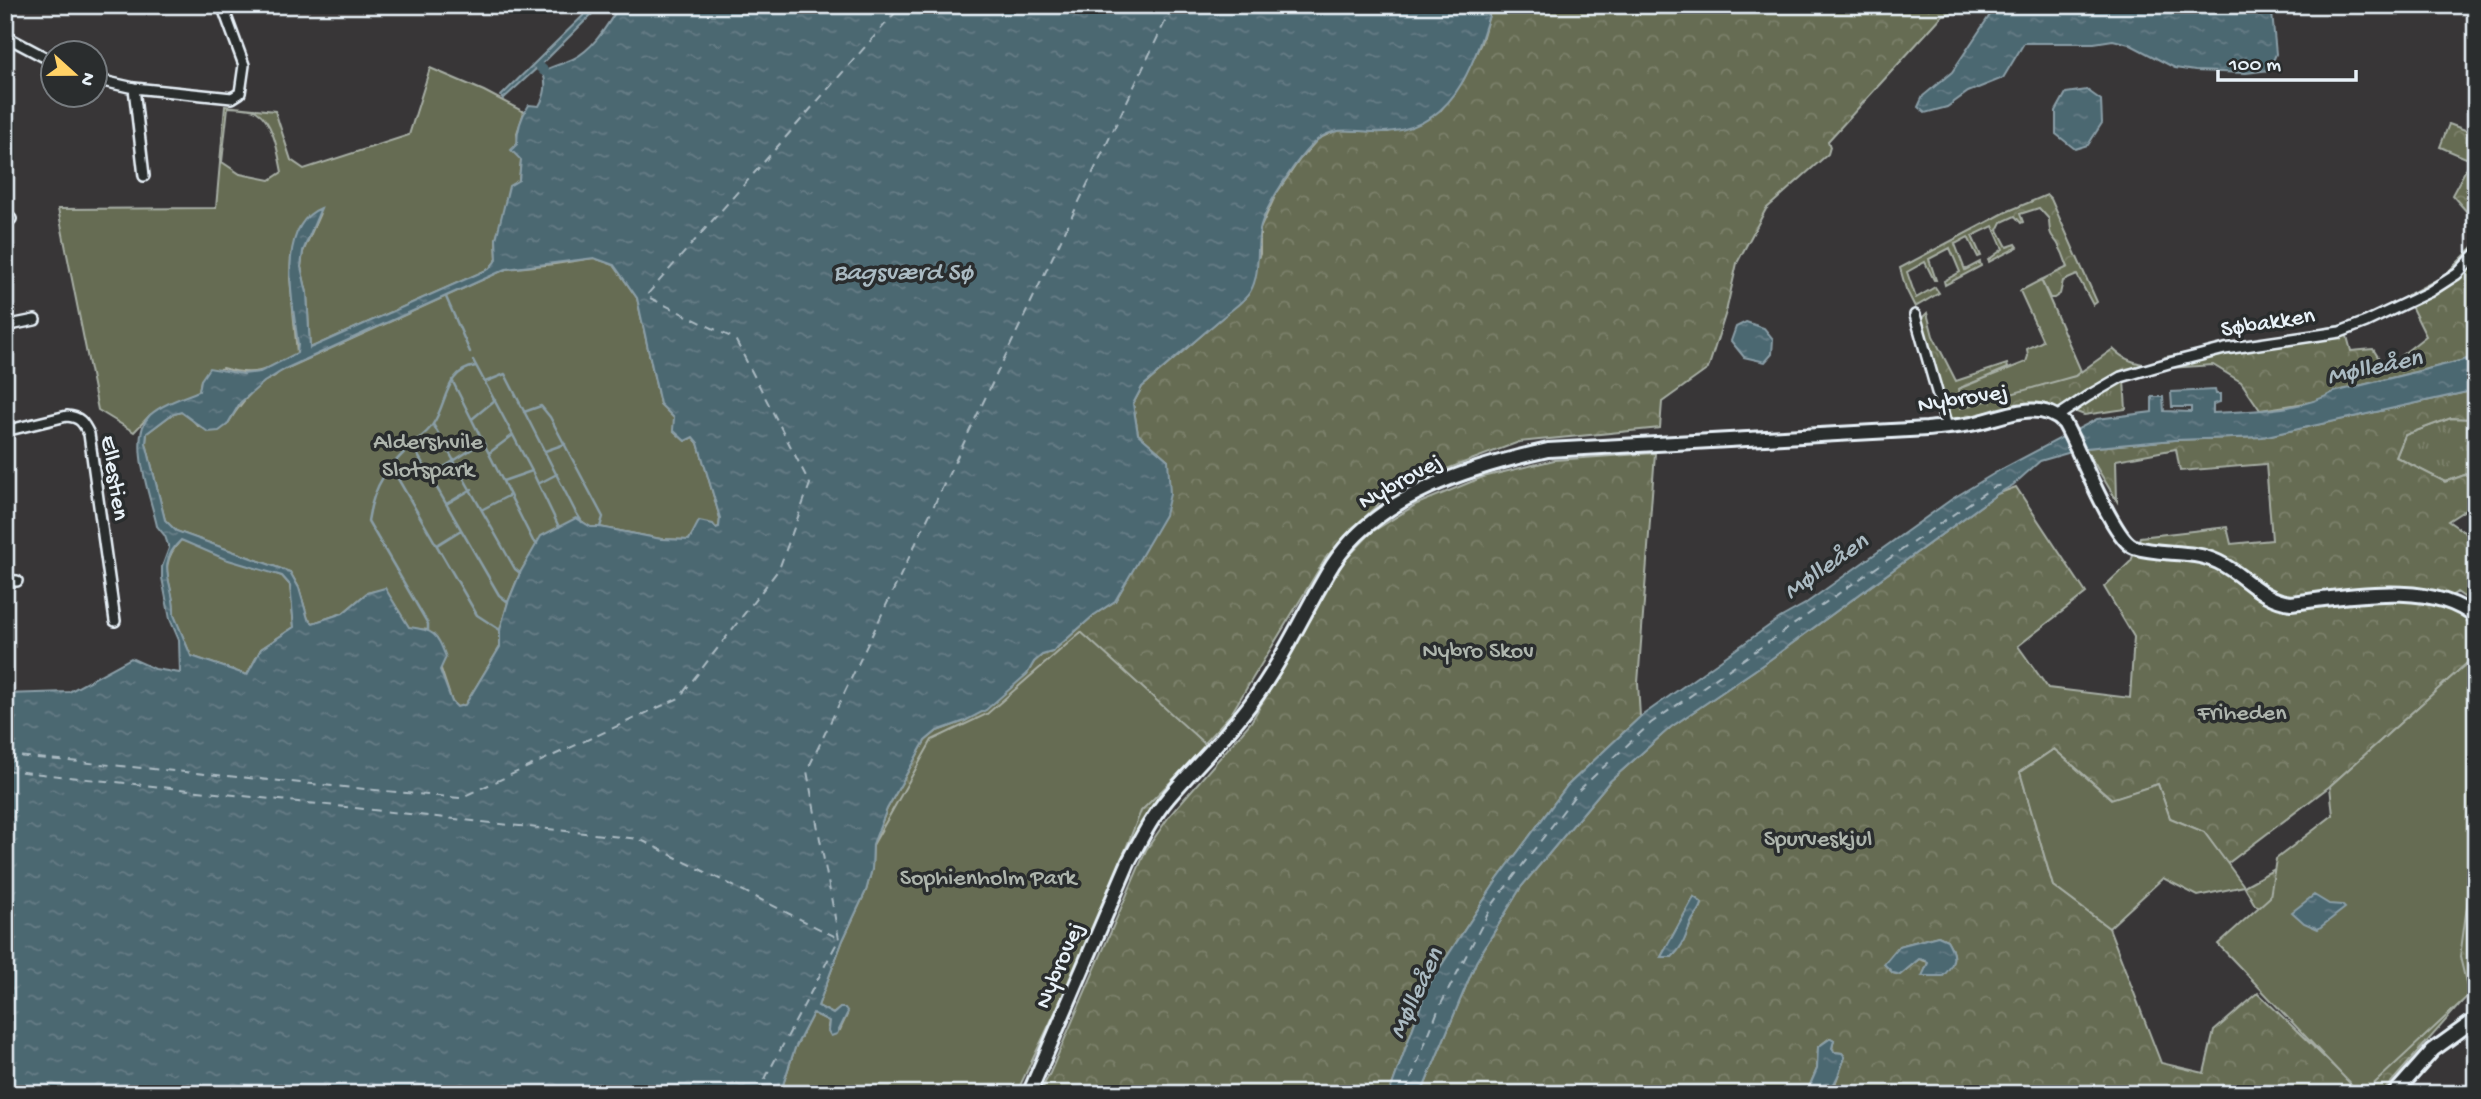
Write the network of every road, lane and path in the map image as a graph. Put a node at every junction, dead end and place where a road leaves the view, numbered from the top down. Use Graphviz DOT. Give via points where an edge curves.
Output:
graph roads {
  1 [pos="222,5"];
  2 [pos="5,36"];
  3 [pos="38,54"];
  4 [pos="108,82"];
  5 [pos="134,88"];
  6 [pos="144,176"];
  7 [pos="2476,254"];
  8 [pos="1915,315"];
  9 [pos="35,320"];
  10 [pos="5,326"];
  11 [pos="2058,416"];
  12 [pos="1947,427"];
  13 [pos="5,431"];
  14 [pos="5,580"];
  15 [pos="18,581"];
  16 [pos="2476,618"];
  17 [pos="115,621"];
  18 [pos="2476,933"];
  19 [pos="2476,951"];
  20 [pos="2476,1019"];
  21 [pos="1028,1094"];
  22 [pos="2394,1094"];
  1 -- 5 [label="street" via="244,65 240,93 225,99"];
  2 -- 3 [label="street"];
  4 -- 5 [label="street"];
  5 -- 6 [label="street"];
  7 -- 11 [label="street, Søbakken" via="2430,292 2366,322 2340,332 2225,349 2122,377"];
  8 -- 12 [label="street"];
  9 -- 10 [label="street"];
  11 -- 12 [label="street, Nybrovej" via="2037,410"];
  11 -- 16 [label="street" via="2127,543 2208,557 2276,601 2407,593 2450,602"];
  12 -- 21 [label="street, Nybrovej" via="1549,450 1448,478 1366,525 1334,563 1234,727 1147,827"];
  13 -- 17 [label="street, Ellestien" via="67,416 83,422 89,434"];
  14 -- 15 [label="street"];
  18 -- 19 [label="street"];
  20 -- 22 [label="street" via="2433,1050"];
}
